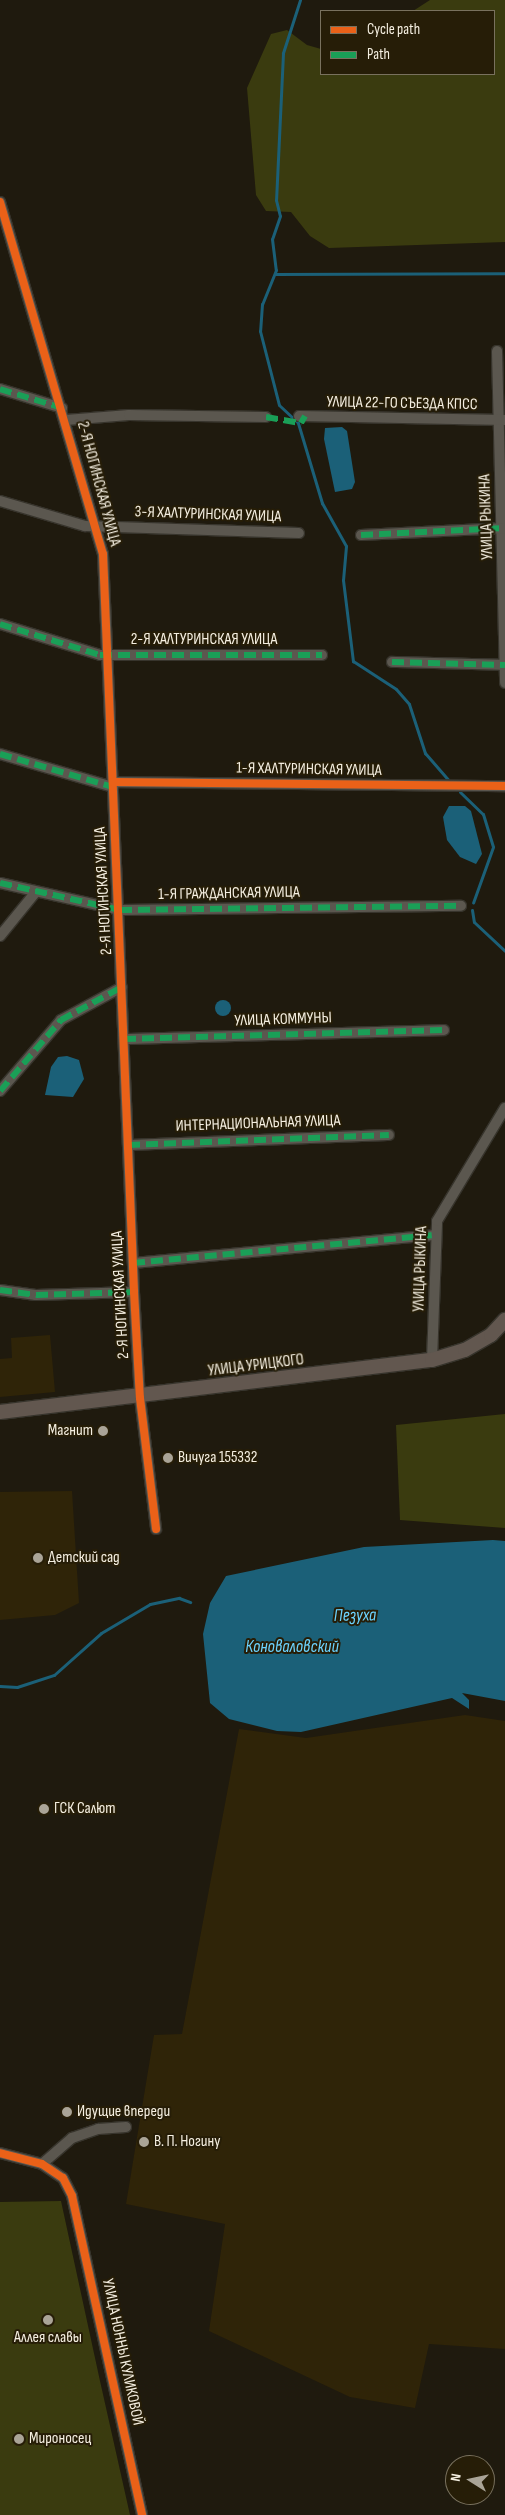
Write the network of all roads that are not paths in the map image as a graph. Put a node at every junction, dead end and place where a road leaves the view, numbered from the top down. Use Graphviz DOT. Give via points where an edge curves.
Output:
graph roads {
  1 [pos="0,202"];
  2 [pos="496,350"];
  3 [pos="0,389"];
  4 [pos="62,408"];
  5 [pos="299,416"];
  6 [pos="266,417"];
  7 [pos="66,420"];
  8 [pos="501,420"];
  9 [pos="0,501"];
  10 [pos="98,527"];
  11 [pos="504,528"];
  12 [pos="299,533"];
  13 [pos="361,535"];
  14 [pos="0,624"];
  15 [pos="110,655"];
  16 [pos="322,655"];
  17 [pos="392,662"];
  18 [pos="505,665"];
  19 [pos="505,683"];
  20 [pos="0,754"];
  21 [pos="113,784"];
  22 [pos="505,786"];
  23 [pos="0,883"];
  24 [pos="34,893"];
  25 [pos="461,906"];
  26 [pos="120,910"];
  27 [pos="0,936"];
  28 [pos="122,987"];
  29 [pos="444,1030"];
  30 [pos="124,1039"];
  31 [pos="0,1091"];
  32 [pos="505,1108"];
  33 [pos="389,1135"];
  34 [pos="128,1145"];
  35 [pos="434,1235"];
  36 [pos="133,1263"];
  37 [pos="0,1290"];
  38 [pos="134,1292"];
  39 [pos="505,1320"];
  40 [pos="432,1360"];
  41 [pos="140,1398"];
  42 [pos="0,1412"];
  43 [pos="156,1529"];
  44 [pos="126,2127"];
  45 [pos="0,2153"];
  46 [pos="42,2164"];
  47 [pos="142,2515"];
  1 -- 4 [label="street, 2-Я НОГИНСКАЯ УЛИЦА"];
  2 -- 8 [label="street, УЛИЦА РЫКИНА"];
  3 -- 4 [label="street"];
  4 -- 7 [label="street, 2-Я НОГИНСКАЯ УЛИЦА"];
  5 -- 8 [label="street, УЛИЦА 22-ГО СЪЕЗДА КПСС"];
  6 -- 7 [label="street" via="129,415"];
  7 -- 10 [label="street, 2-Я НОГИНСКАЯ УЛИЦА"];
  8 -- 11 [label="street, УЛИЦА РЫКИНА"];
  9 -- 10 [label="street, 3-Я ХАЛТУРИНСКАЯ УЛИЦА"];
  10 -- 12 [label="street, 3-Я ХАЛТУРИНСКАЯ УЛИЦА"];
  10 -- 15 [label="street, 2-Я НОГИНСКАЯ УЛИЦА"];
  11 -- 13 [label="street"];
  11 -- 18 [label="street, УЛИЦА РЫКИНА"];
  14 -- 15 [label="street, 2-Я ХАЛТУРИНСКАЯ УЛИЦА"];
  15 -- 16 [label="street, 2-Я ХАЛТУРИНСКАЯ УЛИЦА"];
  15 -- 21 [label="street, 2-Я НОГИНСКАЯ УЛИЦА"];
  17 -- 18 [label="street"];
  18 -- 19 [label="street, УЛИЦА РЫКИНА"];
  20 -- 21 [label="street, 1-Я ХАЛТУРИНСКАЯ УЛИЦА"];
  21 -- 22 [label="street, 1-Я ХАЛТУРИНСКАЯ УЛИЦА"];
  21 -- 26 [label="street, 2-Я НОГИНСКАЯ УЛИЦА"];
  23 -- 24 [label="street, 1-Я ГРАЖДАНСКАЯ УЛИЦА"];
  24 -- 26 [label="street, 1-Я ГРАЖДАНСКАЯ УЛИЦА"];
  24 -- 27 [label="street"];
  25 -- 26 [label="street, 1-Я ГРАЖДАНСКАЯ УЛИЦА"];
  26 -- 28 [label="street, 2-Я НОГИНСКАЯ УЛИЦА"];
  28 -- 30 [label="street, 2-Я НОГИНСКАЯ УЛИЦА"];
  28 -- 31 [label="street" via="61,1020"];
  29 -- 30 [label="street, УЛИЦА КОММУНЫ"];
  30 -- 34 [label="street, 2-Я НОГИНСКАЯ УЛИЦА"];
  32 -- 35 [label="street, УЛИЦА РЫКИНА" via="443,1205"];
  33 -- 34 [label="street, ИНТЕРНАЦИОНАЛЬНАЯ УЛИЦА"];
  34 -- 36 [label="street, 2-Я НОГИНСКАЯ УЛИЦА"];
  35 -- 36 [label="street"];
  35 -- 40 [label="street, УЛИЦА РЫКИНА"];
  36 -- 38 [label="street, 2-Я НОГИНСКАЯ УЛИЦА"];
  37 -- 38 [label="street" via="36,1295"];
  38 -- 41 [label="street, 2-Я НОГИНСКАЯ УЛИЦА"];
  39 -- 40 [label="main road, УЛИЦА УРИЦКОГО" via="491,1335 465,1350"];
  40 -- 41 [label="main road, УЛИЦА УРИЦКОГО"];
  41 -- 42 [label="main road, УЛИЦА УРИЦКОГО"];
  41 -- 43 [label="street, 2-Я НОГИНСКАЯ УЛИЦА"];
  44 -- 46 [label="street" via="98,2129 72,2138"];
  45 -- 46 [label="street, УЛИЦА НОННЫ КУЛИКОВОЙ"];
  46 -- 47 [label="street, УЛИЦА НОННЫ КУЛИКОВОЙ" via="63,2178 72,2196"];
}
